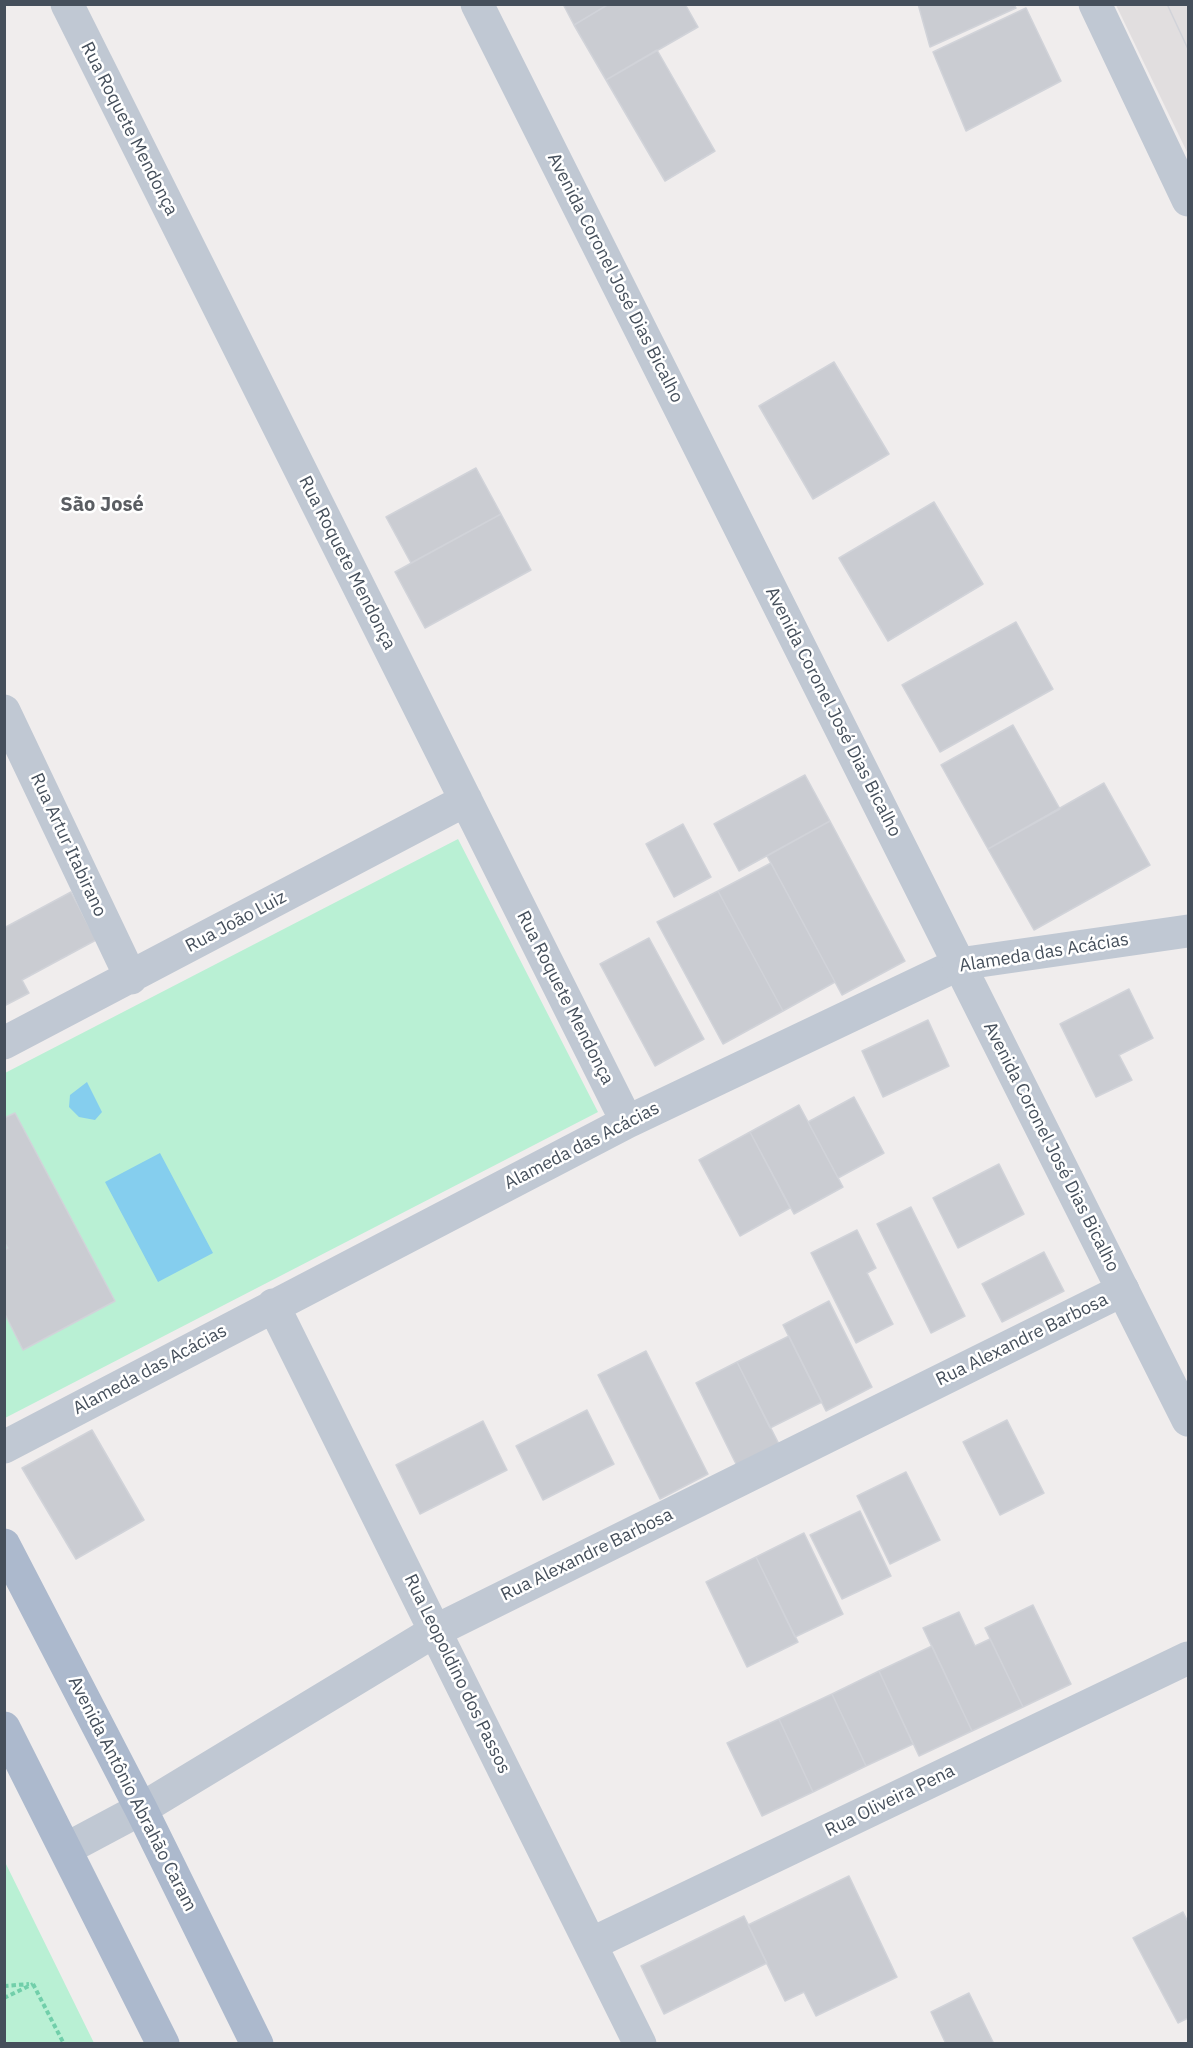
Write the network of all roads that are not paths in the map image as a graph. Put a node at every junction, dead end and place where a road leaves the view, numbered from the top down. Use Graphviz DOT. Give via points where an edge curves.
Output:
graph roads {
  1 [pos="67,4"];
  2 [pos="477,4"];
  3 [pos="1095,4"];
  4 [pos="1188,200"];
  5 [pos="4,711"];
  6 [pos="466,800"];
  7 [pos="1188,931"];
  8 [pos="959,964"];
  9 [pos="131,978"];
  10 [pos="4,1043"];
  11 [pos="627,1122"];
  12 [pos="1123,1290"];
  13 [pos="273,1305"];
  14 [pos="1188,1420"];
  15 [pos="4,1447"];
  16 [pos="4,1545"];
  17 [pos="435,1631"];
  18 [pos="1188,1658"];
  19 [pos="4,1728"];
  20 [pos="141,1809"];
  21 [pos="66,1849"];
  22 [pos="591,1944"];
  23 [pos="163,2043"];
  24 [pos="257,2043"];
  25 [pos="640,2043"];
  1 -- 6 [label="street, Rua Roquete Mendonça"];
  2 -- 8 [label="street, Avenida Coronel José Dias Bicalho"];
  3 -- 4 [label="street"];
  5 -- 9 [label="street, Rua Artur Itabirano"];
  6 -- 9 [label="street, Rua João Luiz"];
  6 -- 11 [label="street, Rua Roquete Mendonça"];
  7 -- 8 [label="street, Alameda das Acácias"];
  8 -- 11 [label="street, Alameda das Acácias"];
  8 -- 12 [label="street, Avenida Coronel José Dias Bicalho"];
  9 -- 10 [label="street, Rua João Luiz"];
  11 -- 13 [label="street, Alameda das Acácias"];
  12 -- 14 [label="street, Avenida Coronel José Dias Bicalho"];
  12 -- 17 [label="street, Rua Alexandre Barbosa"];
  13 -- 15 [label="street, Alameda das Acácias"];
  13 -- 17 [label="street, Rua Leopoldino dos Passos"];
  16 -- 20 [label="main road, Avenida Antônio Abrahão Caram"];
  17 -- 20 [label="street, Rua Alexandre Barbosa"];
  17 -- 22 [label="street, Rua Leopoldino dos Passos"];
  18 -- 22 [label="street, Rua Oliveira Pena"];
  19 -- 21 [label="main road"];
  20 -- 21 [label="street, Rua Alexandre Barbosa"];
  20 -- 24 [label="main road, Avenida Antônio Abrahão Caram"];
  21 -- 23 [label="main road"];
  22 -- 25 [label="street, Rua Leopoldino dos Passos"];
}
